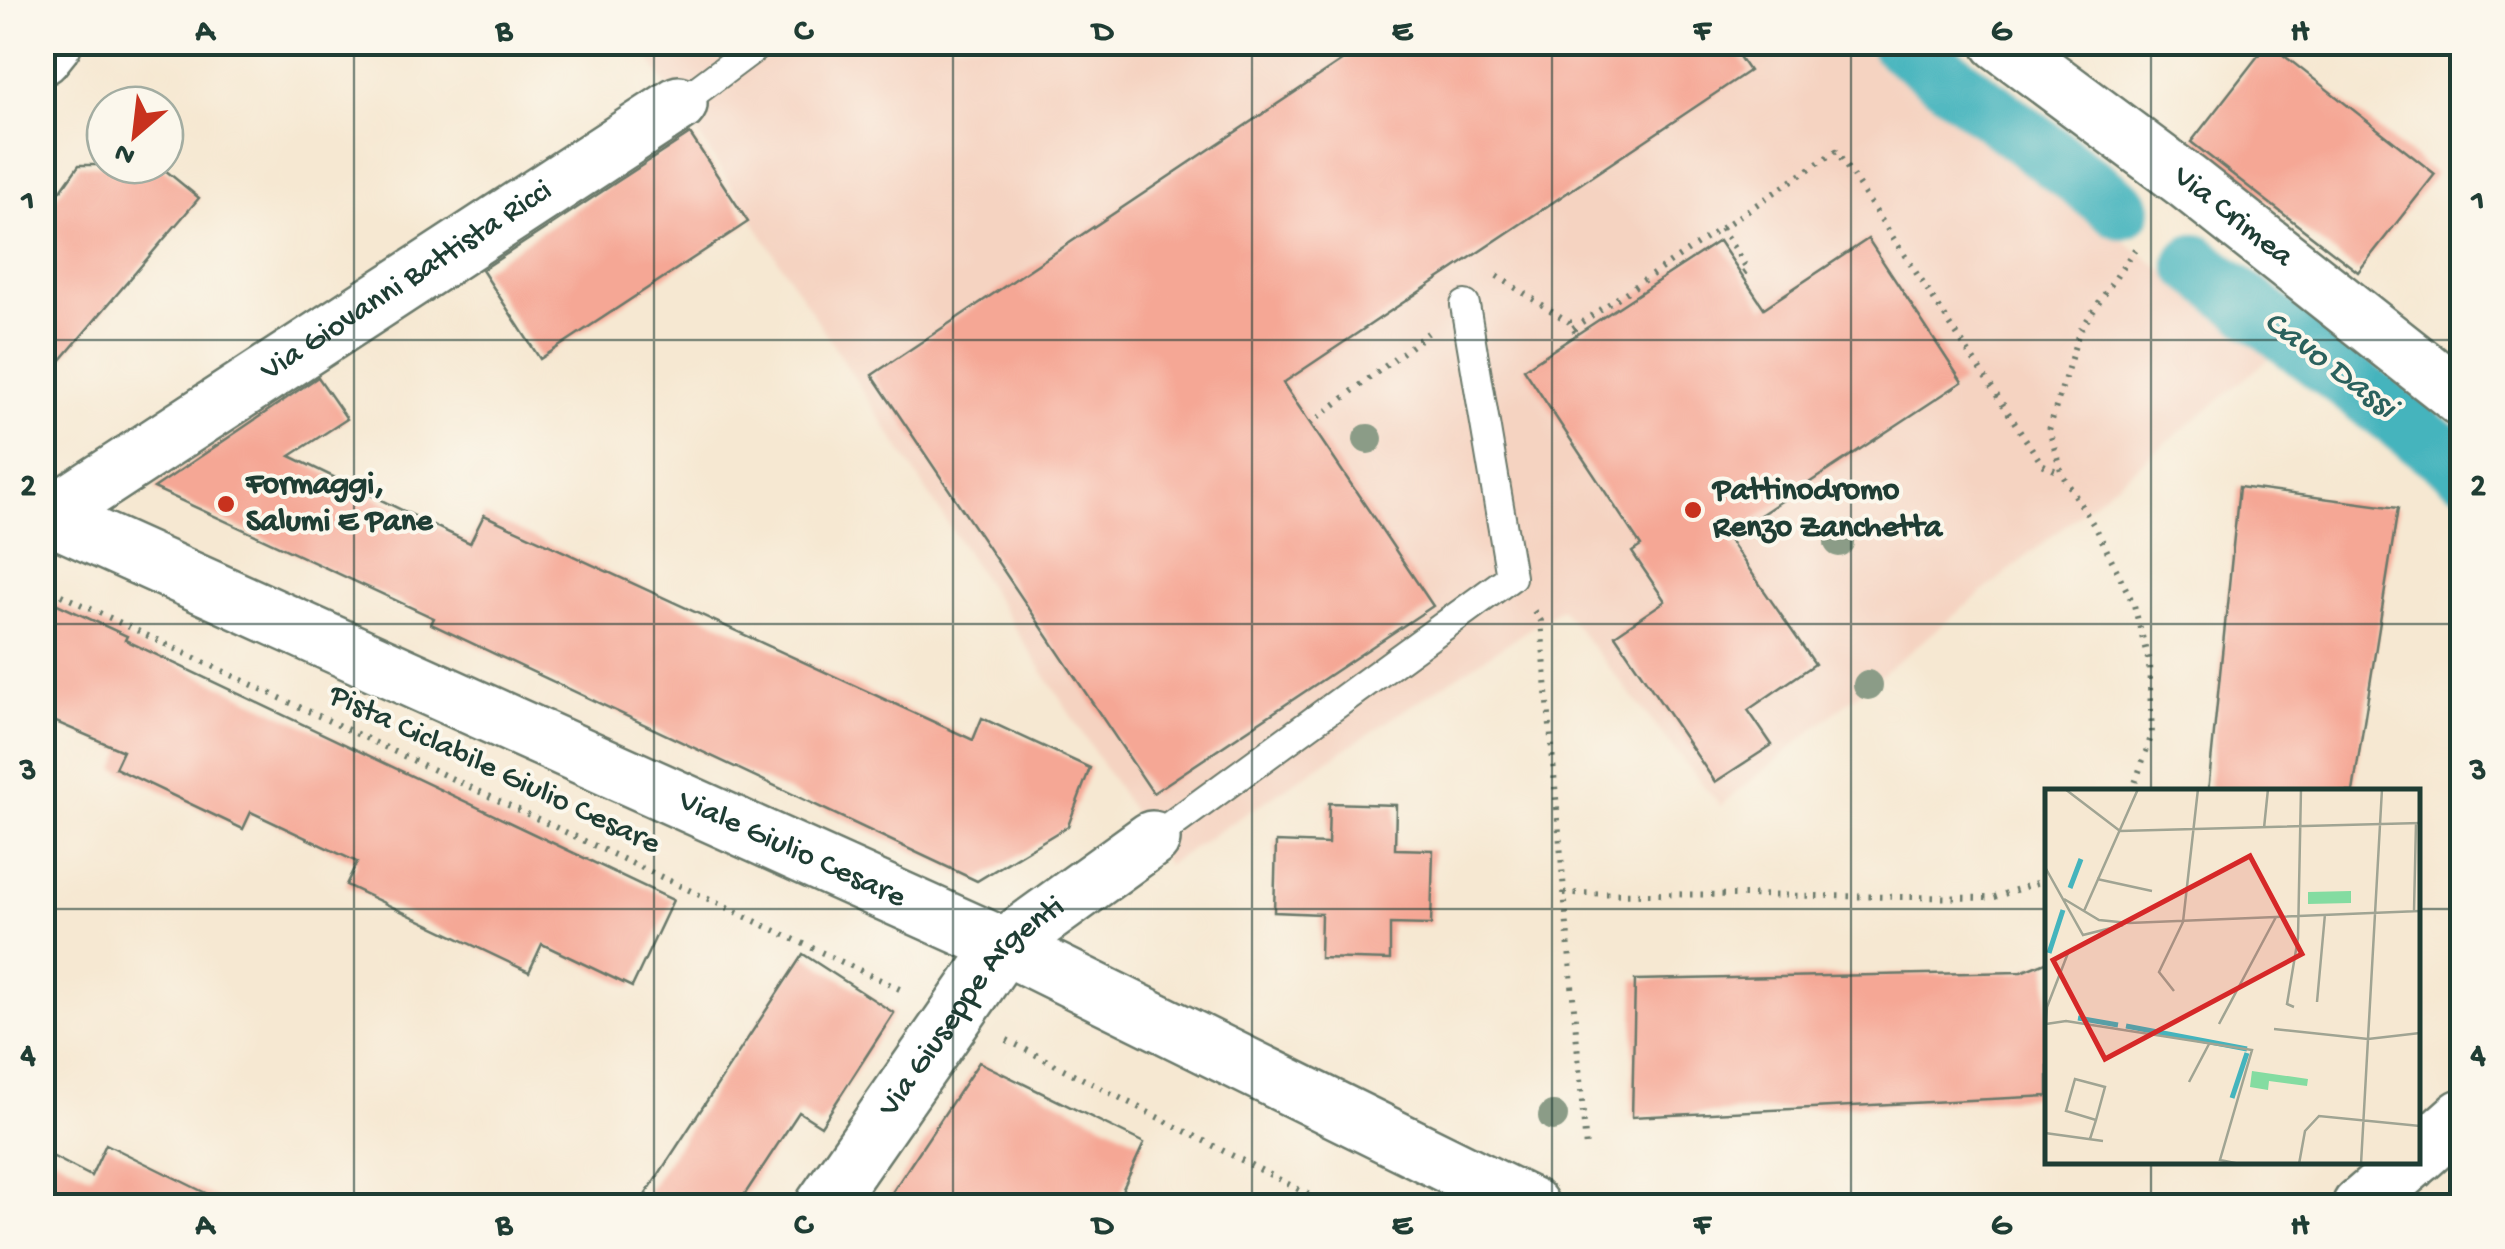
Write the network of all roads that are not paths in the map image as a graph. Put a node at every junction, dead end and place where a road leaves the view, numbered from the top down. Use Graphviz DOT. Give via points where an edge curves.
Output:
graph roads {
  1 [pos="54,42"];
  2 [pos="762,42"];
  3 [pos="1999,42"];
  4 [pos="42,57"];
  5 [pos="679,104"];
  6 [pos="1465,305"];
  7 [pos="2462,399"];
  8 [pos="46,514"];
  9 [pos="1152,839"];
  10 [pos="1004,946"];
  11 [pos="2462,1117"];
  12 [pos="2420,1154"];
  13 [pos="2409,1164"];
  14 [pos="822,1206"];
  15 [pos="1532,1206"];
  16 [pos="2360,1206"];
  1 -- 4 [label="street"];
  2 -- 5 [label="lane, Via Giovanni Battista Ricci"];
  3 -- 7 [label="street, Via Crimea"];
  5 -- 8 [label="street, Via Giovanni Battista Ricci"];
  6 -- 9 [label="lane" via="1512,577"];
  8 -- 10 [label="street, Viale Giulio Cesare"];
  9 -- 10 [label="street, Via Giuseppe Argenti"];
  10 -- 14 [label="street, Via Giuseppe Argenti"];
  10 -- 15 [label="street, Viale Giulio Cesare"];
  11 -- 12 [label="street"];
  13 -- 16 [label="street"];
}
